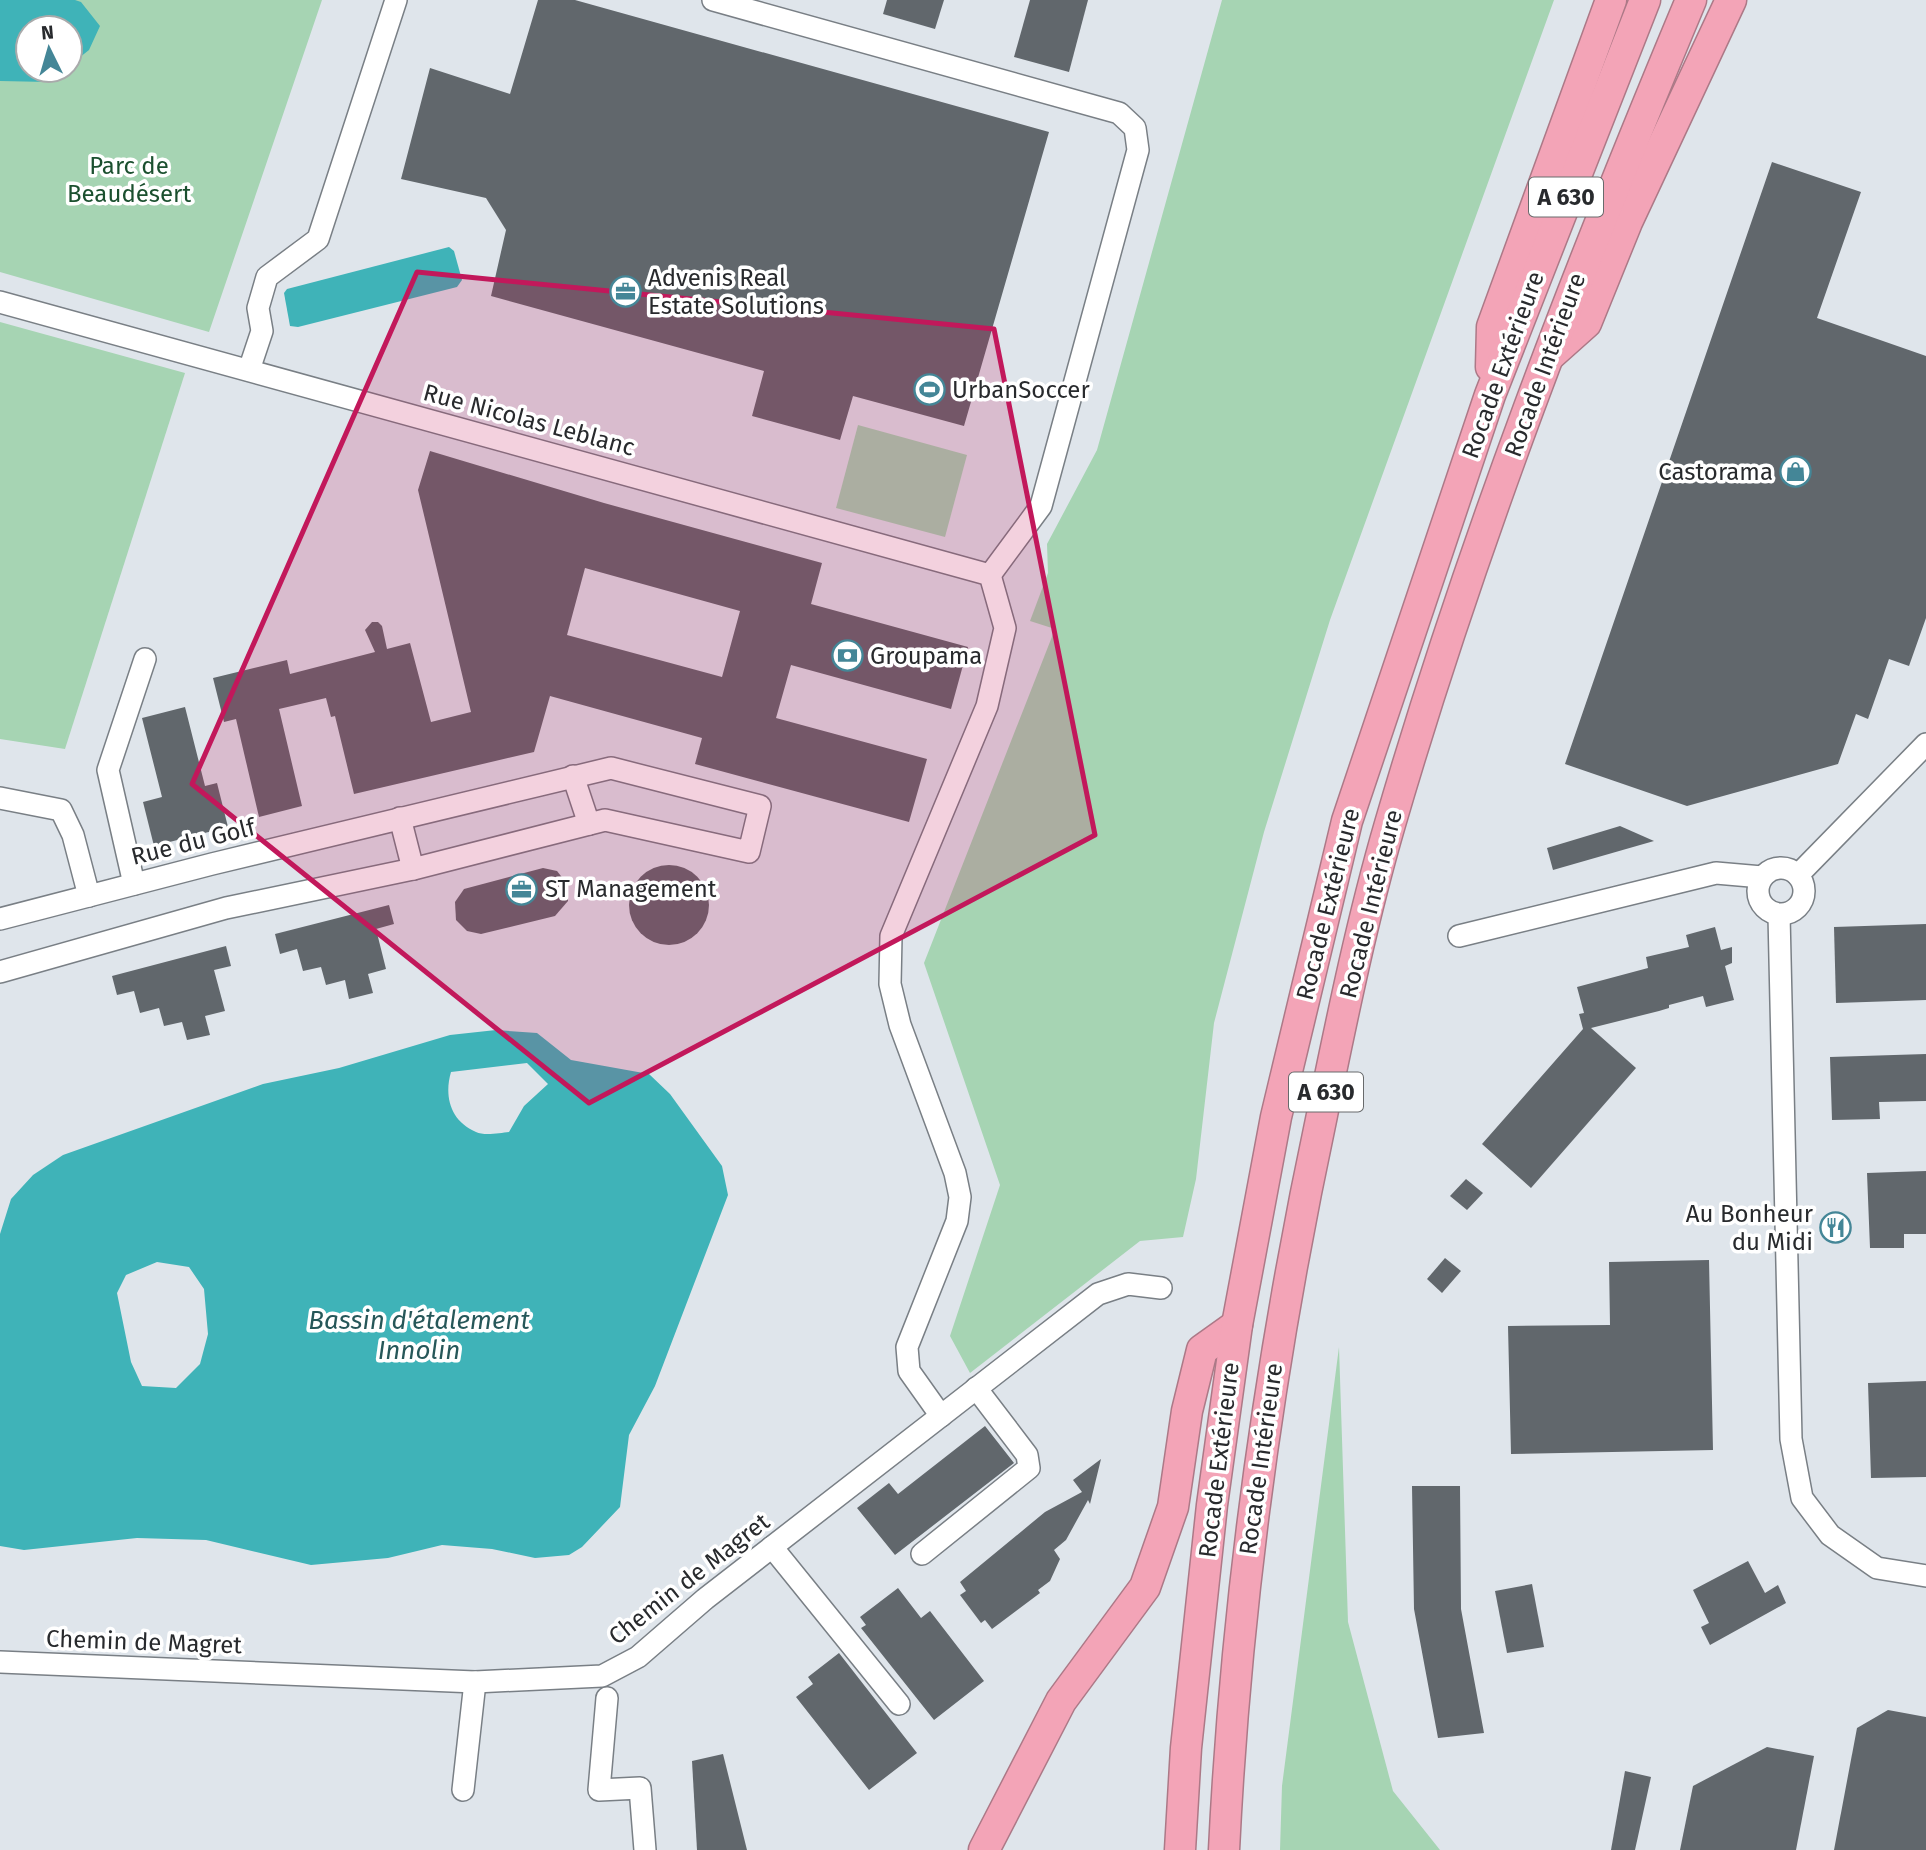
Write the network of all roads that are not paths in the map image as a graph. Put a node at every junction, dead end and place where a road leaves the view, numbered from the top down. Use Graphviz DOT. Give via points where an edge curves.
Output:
graph roads {
  1 [pos="396,0"];
  2 [pos="713,0"];
  3 [pos="1611,0"];
  4 [pos="1645,0"];
  5 [pos="1690,0"];
  6 [pos="1731,0"];
  7 [pos="1743,0"];
  8 [pos="1678,115"];
  9 [pos="0,302"];
  10 [pos="1546,358"];
  11 [pos="249,370"];
  12 [pos="1490,395"];
  13 [pos="990,575"];
  14 [pos="145,659"];
  15 [pos="1926,744"];
  16 [pos="573,776"];
  17 [pos="0,798"];
  18 [pos="400,818"];
  19 [pos="589,824"];
  20 [pos="413,869"];
  21 [pos="1798,875"];
  22 [pos="1762,877"];
  23 [pos="134,884"];
  24 [pos="89,896"];
  25 [pos="1779,915"];
  26 [pos="0,919"];
  27 [pos="1459,936"];
  28 [pos="0,972"];
  29 [pos="1160,1288"];
  30 [pos="1237,1325"];
  31 [pos="976,1388"];
  32 [pos="941,1416"];
  33 [pos="772,1547"];
  34 [pos="922,1554"];
  35 [pos="1926,1576"];
  36 [pos="0,1662"];
  37 [pos="475,1682"];
  38 [pos="607,1698"];
  39 [pos="899,1704"];
  40 [pos="463,1790"];
  41 [pos="645,1850"];
  42 [pos="984,1850"];
  43 [pos="1180,1850"];
  44 [pos="1224,1850"];
  1 -- 11 [label="street" via="318,239 267,277 258,308 262,331"];
  2 -- 13 [label="street" via="1119,113 1135,128 1138,150 1041,506"];
  3 -- 12 [label="highway" via="1492,327"];
  4 -- 12 [label="highway, Rocade Extérieure / A 630"];
  5 -- 10 [label="highway, Rocade Intérieure / A 630"];
  6 -- 8 [label="highway"];
  7 -- 8 [label="highway"];
  8 -- 10 [label="highway" via="1586,323"];
  9 -- 11 [label="street, Rue Nicolas Leblanc"];
  10 -- 44 [label="highway, Rocade Intérieure / A 630" via="1463,595 1390,826 1342,1018 1290,1262 1253,1500 1229,1743"];
  11 -- 13 [label="street, Rue Nicolas Leblanc"];
  12 -- 30 [label="highway, Rocade Extérieure / A 630" via="1348,821 1276,1117"];
  13 -- 32 [label="street" via="1005,628 987,706 891,936 890,984 900,1025 955,1172 960,1197 957,1221 907,1348 909,1371"];
  14 -- 23 [label="street" via="108,770"];
  15 -- 21 [label="street"];
  16 -- 18 [label="street, Rue du Golf"];
  16 -- 19 [label="street"];
  16 -- 19 [label="street, Rue du Golf" via="611,768 761,806 749,852 605,820"];
  17 -- 24 [label="street" via="61,810 74,835"];
  18 -- 20 [label="street"];
  18 -- 23 [label="street, Rue du Golf"];
  19 -- 20 [label="street"];
  20 -- 28 [label="street" via="226,908"];
  21 -- 22 [label="street" via="1775,869"];
  21 -- 25 [label="street" via="1804,898 1794,911"];
  22 -- 25 [label="street" via="1760,901"];
  22 -- 27 [label="street" via="1716,873"];
  23 -- 24 [label="street, Rue du Golf"];
  24 -- 26 [label="street, Rue du Golf"];
  25 -- 35 [label="street" via="1791,1439 1802,1498 1830,1535 1877,1568"];
  29 -- 31 [label="street, Chemin de Magret" via="1128,1284 1098,1294"];
  30 -- 42 [label="highway" via="1202,1350 1173,1507 1145,1587 1061,1701"];
  30 -- 43 [label="highway, Rocade Extérieure / A 630" via="1212,1504"];
  31 -- 32 [label="street, Chemin de Magret"];
  31 -- 34 [label="street" via="1027,1455 1029,1468"];
  32 -- 33 [label="street, Chemin de Magret"];
  33 -- 37 [label="street, Chemin de Magret" via="638,1657 602,1676"];
  33 -- 39 [label="street"];
  36 -- 37 [label="street, Chemin de Magret"];
  37 -- 40 [label="street"];
  38 -- 41 [label="street" via="599,1790 640,1788"];
}
